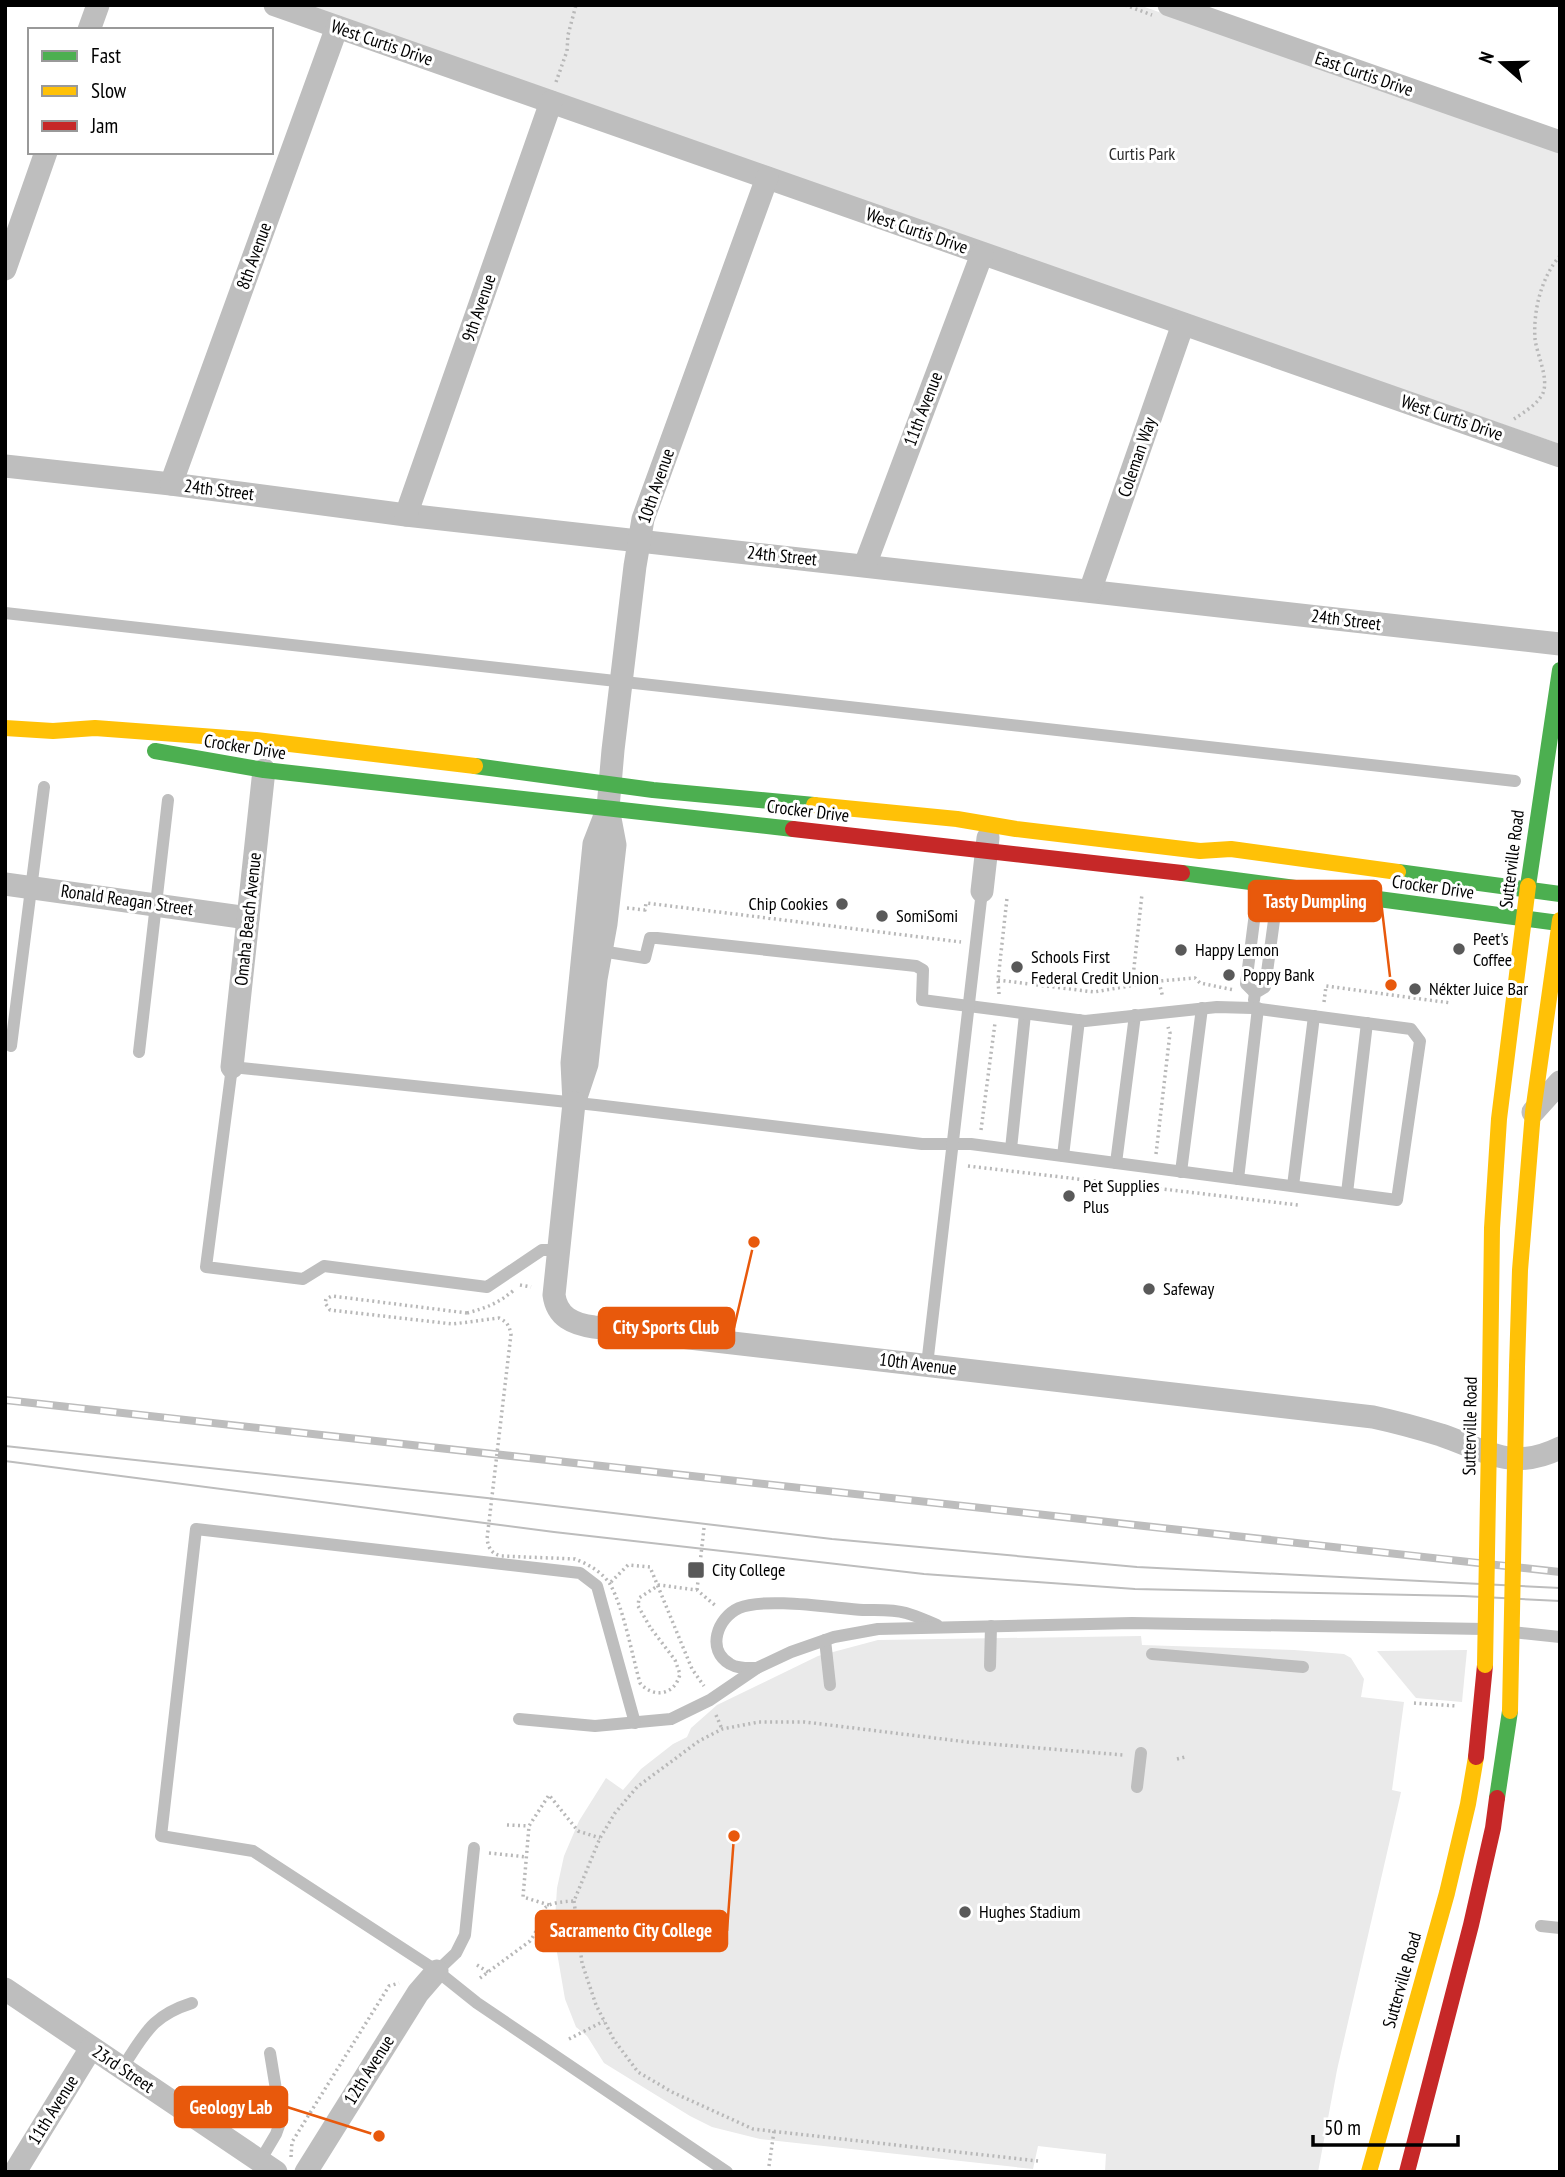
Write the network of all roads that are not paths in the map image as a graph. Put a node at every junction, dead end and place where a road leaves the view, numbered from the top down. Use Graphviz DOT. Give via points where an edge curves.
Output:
graph roads {
  1 [pos="98,5"];
  2 [pos="275,5"];
  3 [pos="1169,5"];
  4 [pos="1221,14"];
  5 [pos="337,27"];
  6 [pos="90,28"];
  7 [pos="552,96"];
  8 [pos="1560,142"];
  9 [pos="45,154"];
  10 [pos="767,178"];
  11 [pos="982,254"];
  12 [pos="5,269"];
  13 [pos="1183,324"];
  14 [pos="1560,456"];
  15 [pos="5,466"];
  16 [pos="171,484"];
  17 [pos="407,514"];
  18 [pos="639,540"];
  19 [pos="865,565"];
  20 [pos="1090,591"];
  21 [pos="5,613"];
  22 [pos="1560,644"];
  23 [pos="1560,670"];
  24 [pos="621,681"];
  25 [pos="5,728"];
  26 [pos="53,730"];
  27 [pos="264,771"];
  28 [pos="1515,781"];
  29 [pos="611,783"];
  30 [pos="44,787"];
  31 [pos="168,800"];
  32 [pos="608,808"];
  33 [pos="990,825"];
  34 [pos="987,851"];
  35 [pos="1267,883"];
  36 [pos="5,884"];
  37 [pos="32,886"];
  38 [pos="1527,890"];
  39 [pos="982,891"];
  40 [pos="1560,894"];
  41 [pos="156,904"];
  42 [pos="1264,904"];
  43 [pos="248,918"];
  44 [pos="1524,919"];
  45 [pos="1560,921"];
  46 [pos="601,951"];
  47 [pos="1553,964"];
  48 [pos="1560,992"];
  49 [pos="1255,993"];
  50 [pos="968,1006"];
  51 [pos="1202,1008"];
  52 [pos="1255,1008"];
  53 [pos="1025,1014"];
  54 [pos="1135,1015"];
  55 [pos="1314,1016"];
  56 [pos="1079,1020"];
  57 [pos="1367,1023"];
  58 [pos="11,1046"];
  59 [pos="139,1052"];
  60 [pos="232,1067"];
  61 [pos="1560,1082"];
  62 [pos="575,1103"];
  63 [pos="1534,1112"];
  64 [pos="952,1145"];
  65 [pos="1011,1149"];
  66 [pos="1063,1156"];
  67 [pos="1116,1163"];
  68 [pos="1181,1172"];
  69 [pos="1238,1179"];
  70 [pos="1293,1186"];
  71 [pos="1347,1193"];
  72 [pos="558,1250"];
  73 [pos="927,1365"];
  74 [pos="1560,1448"];
  75 [pos="991,1626"];
  76 [pos="940,1627"];
  77 [pos="1560,1637"];
  78 [pos="825,1640"];
  79 [pos="1152,1654"];
  80 [pos="990,1666"];
  81 [pos="1303,1667"];
  82 [pos="757,1668"];
  83 [pos="831,1685"];
  84 [pos="519,1719"];
  85 [pos="635,1723"];
  86 [pos="1141,1753"];
  87 [pos="1137,1787"];
  88 [pos="474,1848"];
  89 [pos="1541,1926"];
  90 [pos="1560,1928"];
  91 [pos="437,1971"];
  92 [pos="5,1989"];
  93 [pos="192,2003"];
  94 [pos="91,2048"];
  95 [pos="270,2053"];
  96 [pos="122,2068"];
  97 [pos="283,2166"];
  98 [pos="15,2172"];
  99 [pos="727,2172"];
  100 [pos="1368,2172"];
  101 [pos="1407,2172"];
  1 -- 6 [label="street"];
  2 -- 5 [label="street, West Curtis Drive"];
  3 -- 4 [label="street, East Curtis Drive"];
  4 -- 8 [label="street, East Curtis Drive"];
  5 -- 7 [label="street, West Curtis Drive"];
  5 -- 16 [label="street, 8th Avenue"];
  7 -- 10 [label="street, West Curtis Drive"];
  7 -- 17 [label="street, 9th Avenue"];
  9 -- 12 [label="street"];
  10 -- 11 [label="street, West Curtis Drive"];
  10 -- 18 [label="street, 10th Avenue"];
  11 -- 13 [label="street, West Curtis Drive"];
  11 -- 19 [label="street, 11th Avenue"];
  13 -- 14 [label="street, West Curtis Drive"];
  13 -- 20 [label="street, Coleman Way"];
  15 -- 16 [label="street, 24th Street"];
  16 -- 17 [label="street, 24th Street"];
  17 -- 18 [label="street, 24th Street" via="588,544"];
  18 -- 19 [label="street, 24th Street"];
  18 -- 24 [label="street, 10th Avenue"];
  19 -- 20 [label="street, 24th Street"];
  20 -- 22 [label="street, 24th Street"];
  21 -- 24 [label="lane"];
  23 -- 38 [label="street, Sutterville Road"];
  24 -- 28 [label="lane"];
  24 -- 29 [label="street, 10th Avenue"];
  25 -- 26 [label="street, Crocker Drive"];
  26 -- 27 [label="street, Crocker Drive"];
  26 -- 29 [label="street, Crocker Drive" via="95,728 256,740"];
  27 -- 32 [label="street, Crocker Drive"];
  27 -- 43 [label="street, Omaha Beach Avenue"];
  29 -- 32 [label="street, 10th Avenue"];
  29 -- 33 [label="street, Crocker Drive"];
  30 -- 37 [label="lane"];
  31 -- 41 [label="lane"];
  32 -- 34 [label="street, Crocker Drive"];
  32 -- 46 [label="street, 10th Avenue" via="615,845"];
  32 -- 62 [label="street, 10th Avenue" via="594,844 572,1063"];
  33 -- 34 [label="street"];
  33 -- 38 [label="street, Crocker Drive" via="1200,851 1231,849"];
  34 -- 35 [label="street, Crocker Drive"];
  34 -- 39 [label="street"];
  35 -- 42 [label="lane"];
  35 -- 44 [label="street, Crocker Drive"];
  36 -- 37 [label="street, Ronald Reagan Street"];
  37 -- 41 [label="street, Ronald Reagan Street"];
  37 -- 58 [label="lane"];
  38 -- 40 [label="street, Crocker Drive"];
  38 -- 44 [label="street, Sutterville Road"];
  39 -- 50 [label="lane"];
  41 -- 43 [label="street, Ronald Reagan Street"];
  41 -- 59 [label="lane"];
  42 -- 49 [label="lane" via="1255,913 1246,984"];
  42 -- 49 [label="lane" via="1275,913 1265,987"];
  43 -- 60 [label="street, Omaha Beach Avenue"];
  44 -- 45 [label="street, Crocker Drive"];
  44 -- 100 [label="street, Sutterville Road, bridge" via="1499,1119 1492,1228 1484,1694 1468,1814 1454,1873"];
  45 -- 47 [label="street"];
  46 -- 50 [label="lane" via="645,958 650,938 657,938 916,966 923,970 922,1000"];
  46 -- 62 [label="street, 10th Avenue" via="587,1064"];
  47 -- 48 [label="street"];
  47 -- 63 [label="street"];
  49 -- 52 [label="lane"];
  50 -- 53 [label="lane"];
  50 -- 64 [label="lane"];
  51 -- 52 [label="lane"];
  51 -- 54 [label="lane"];
  51 -- 68 [label="lane"];
  52 -- 55 [label="lane"];
  52 -- 69 [label="lane"];
  53 -- 56 [label="lane"];
  53 -- 65 [label="lane"];
  54 -- 56 [label="lane"];
  54 -- 67 [label="lane"];
  55 -- 57 [label="lane"];
  55 -- 70 [label="lane"];
  56 -- 66 [label="lane"];
  57 -- 71 [label="lane"];
  57 -- 71 [label="lane" via="1411,1029 1420,1041 1397,1200"];
  60 -- 62 [label="lane"];
  60 -- 72 [label="lane" via="206,1267 303,1279 324,1266 487,1287 542,1251"];
  61 -- 63 [label="street"];
  62 -- 64 [label="lane"];
  62 -- 72 [label="street, 10th Avenue"];
  63 -- 101 [label="street, bridge" via="1520,1269 1510,1711 1493,1828"];
  64 -- 65 [label="lane"];
  64 -- 73 [label="lane"];
  65 -- 66 [label="lane"];
  66 -- 67 [label="lane"];
  67 -- 68 [label="lane"];
  68 -- 69 [label="lane"];
  69 -- 70 [label="lane"];
  70 -- 71 [label="lane"];
  72 -- 73 [label="street, 10th Avenue" via="555,1302 565,1318 582,1325"];
  73 -- 74 [label="street, 10th Avenue" via="1373,1417 1512,1459"];
  75 -- 76 [label="lane"];
  75 -- 77 [label="lane" via="1469,1627"];
  75 -- 80 [label="lane"];
  76 -- 78 [label="lane" via="878,1629"];
  76 -- 82 [label="lane" via="905,1612 782,1604 740,1607 719,1625 716,1646 729,1663"];
  78 -- 82 [label="lane"];
  78 -- 83 [label="lane"];
  79 -- 81 [label="lane"];
  82 -- 85 [label="lane" via="710,1700 671,1718"];
  84 -- 85 [label="lane" via="595,1726"];
  85 -- 91 [label="lane" via="597,1586 580,1573 196,1529 161,1836 253,1851"];
  86 -- 87 [label="lane"];
  88 -- 91 [label="lane" via="465,1934 456,1953"];
  89 -- 90 [label="lane"];
  91 -- 97 [label="street, 12th Avenue"];
  91 -- 99 [label="lane" via="477,2003"];
  92 -- 94 [label="street, 23rd Street"];
  93 -- 96 [label="lane" via="153,2023"];
  94 -- 96 [label="street, 23rd Street"];
  94 -- 98 [label="street, 11th Avenue"];
  95 -- 97 [label="lane"];
  96 -- 97 [label="street, 23rd Street"];
}
